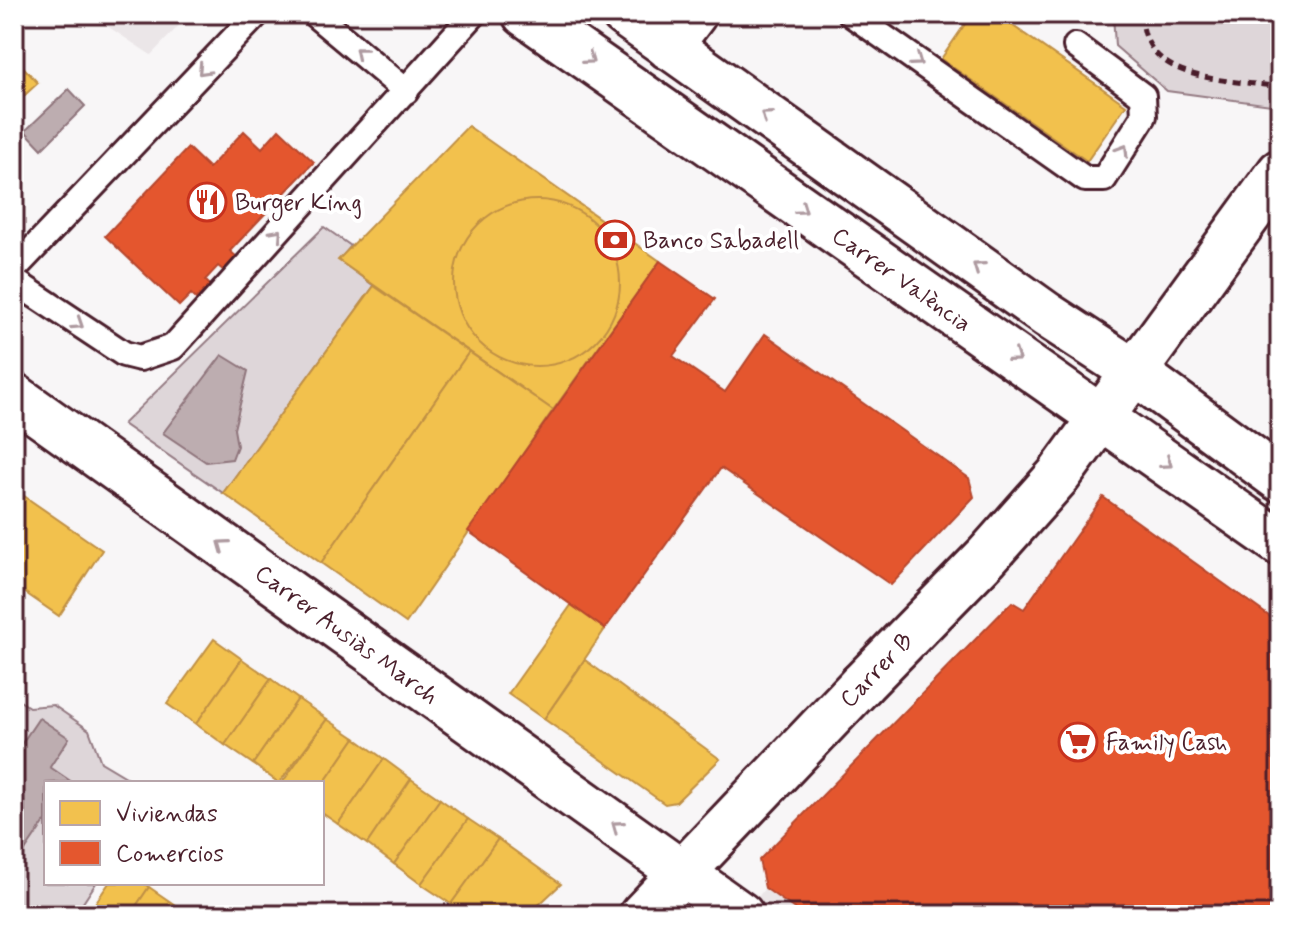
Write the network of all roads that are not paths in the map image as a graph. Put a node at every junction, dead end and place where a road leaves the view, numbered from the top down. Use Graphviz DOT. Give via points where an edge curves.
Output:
graph roads {
  1 [pos="257,14"];
  2 [pos="314,14"];
  3 [pos="474,14"];
  4 [pos="525,14"];
  5 [pos="624,14"];
  6 [pos="851,14"];
  7 [pos="682,31"];
  8 [pos="1076,46"];
  9 [pos="406,91"];
  10 [pos="1280,172"];
  11 [pos="14,269"];
  12 [pos="14,281"];
  13 [pos="1136,373"];
  14 [pos="14,396"];
  15 [pos="1103,419"];
  16 [pos="1280,479"];
  17 [pos="1280,543"];
  18 [pos="681,872"];
  19 [pos="642,915"];
  20 [pos="741,915"];
  1 -- 11 [label="lane, one-way"];
  9 -- 2 [label="lane, one-way"];
  3 -- 9 [label="lane"];
  4 -- 15 [label="street, Carrer València, one-way"];
  5 -- 7 [label="street"];
  6 -- 8 [label="lane, one-way" via="1085,179 1104,179 1144,116 1143,96"];
  13 -- 7 [label="street, one-way" via="1047,315"];
  12 -- 9 [label="lane, one-way" via="124,354 158,355 173,347 231,286"];
  10 -- 13 [label="street, Carrer B"];
  13 -- 15 [label="street, Carrer B"];
  13 -- 16 [label="street"];
  18 -- 14 [label="street, Carrer Ausiàs March, one-way"];
  15 -- 17 [label="street, Carrer València, one-way"];
  15 -- 18 [label="street, Carrer B" via="987,556"];
  18 -- 19 [label="street, Carrer B"];
  18 -- 20 [label="street, Carrer Ausiàs March"];
}
